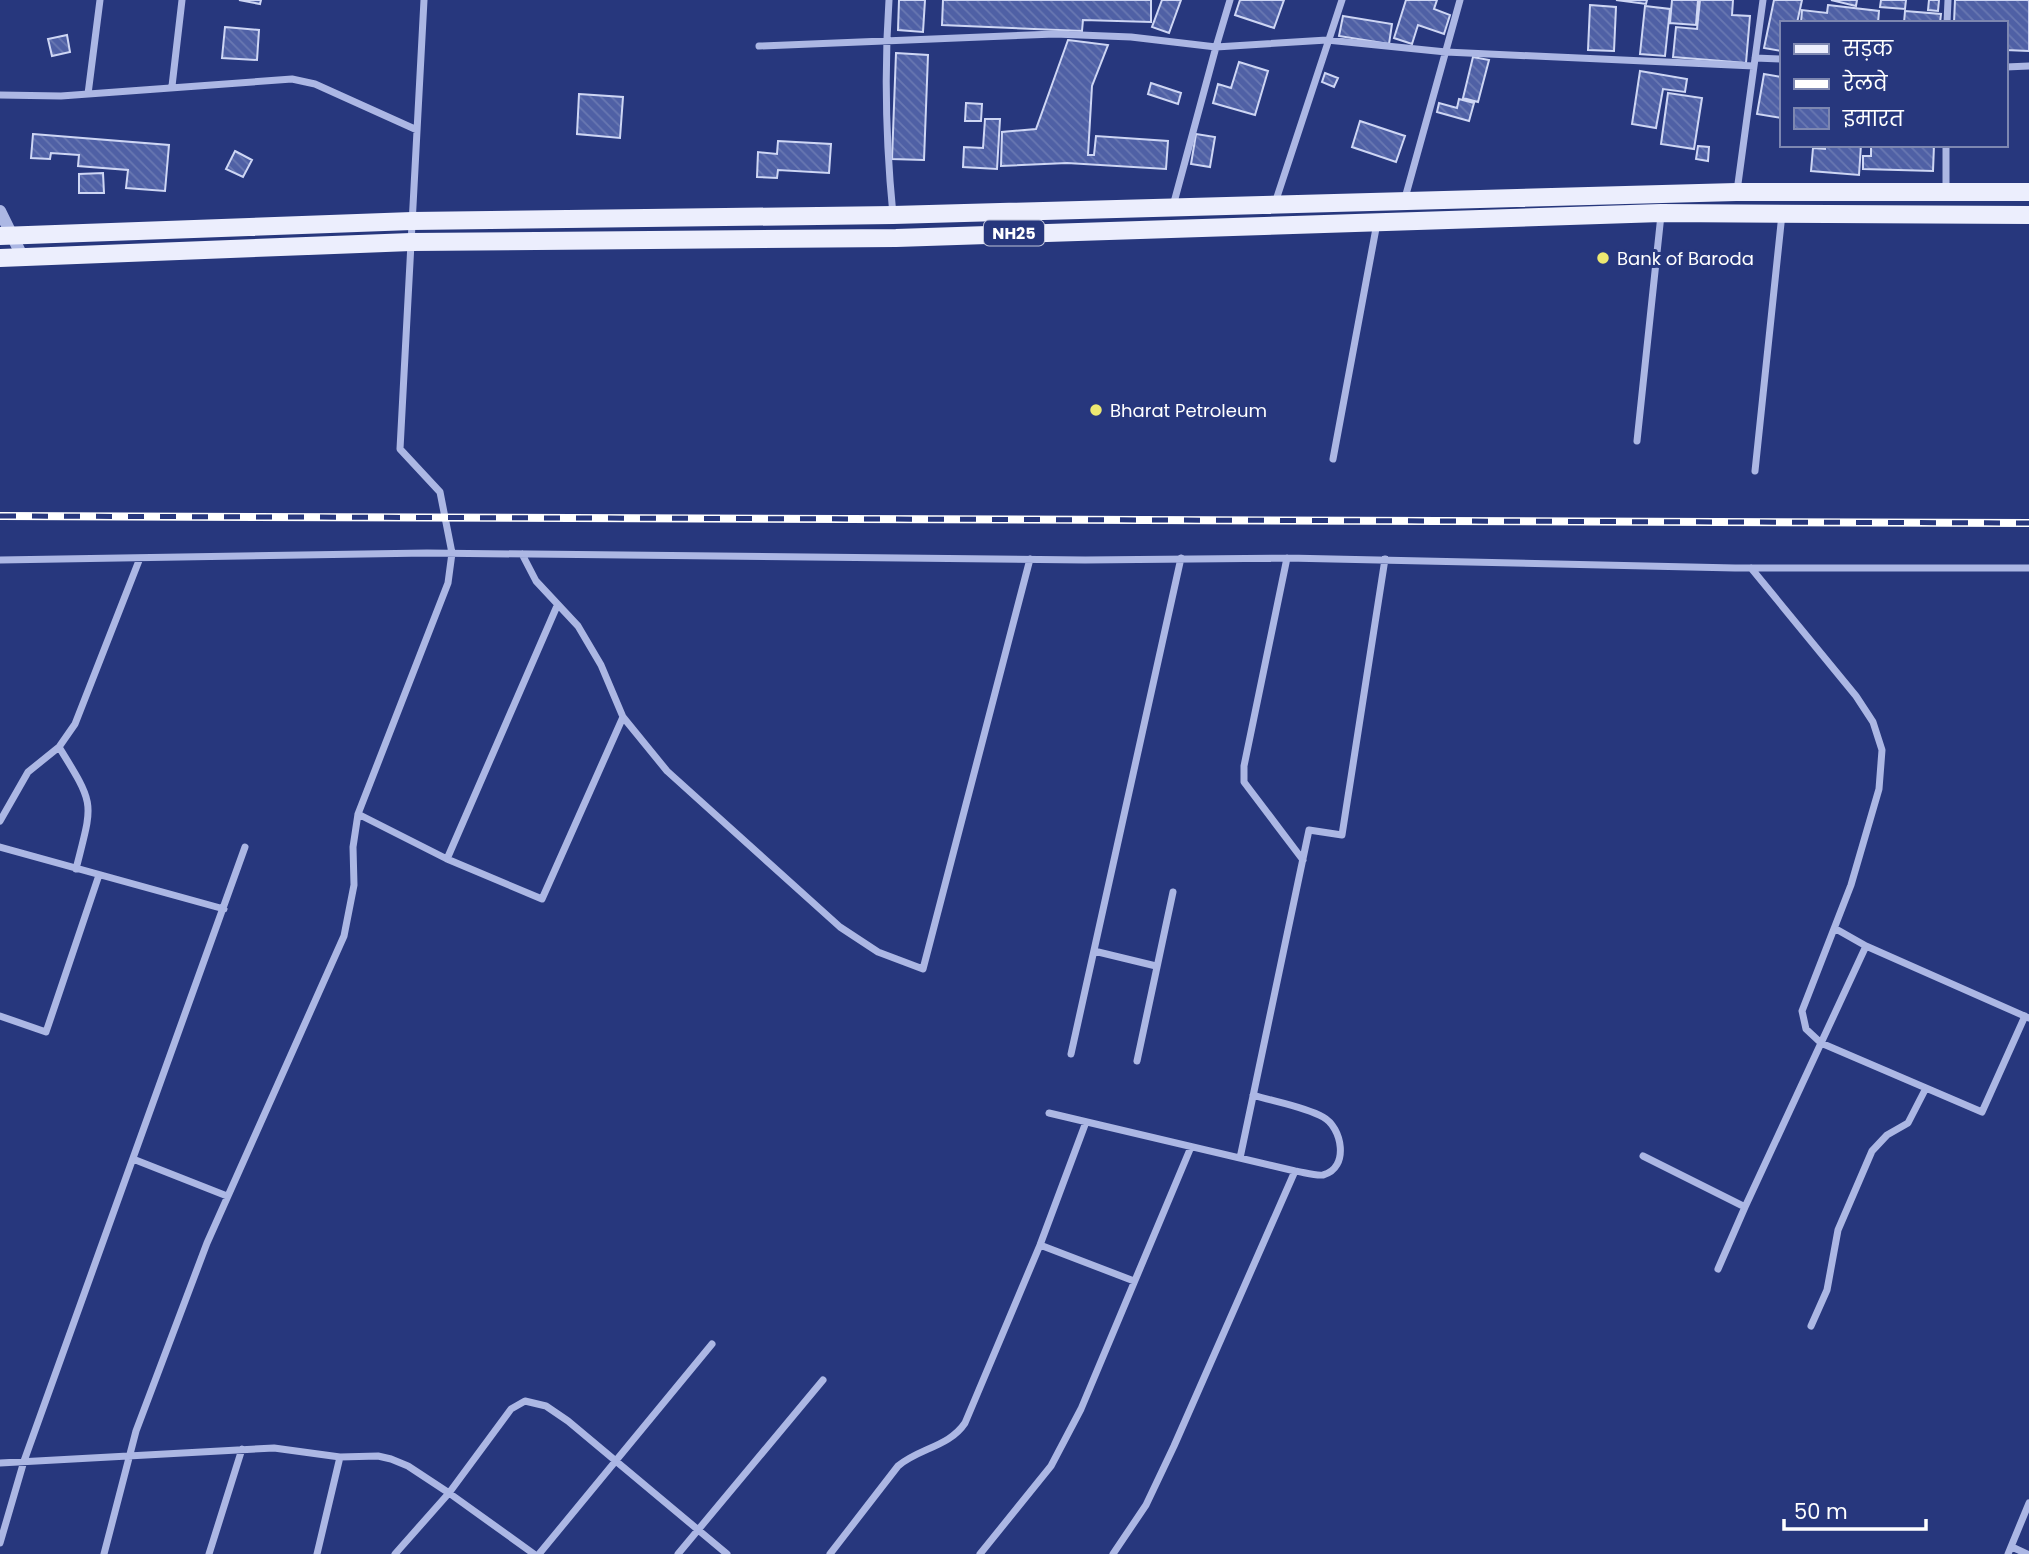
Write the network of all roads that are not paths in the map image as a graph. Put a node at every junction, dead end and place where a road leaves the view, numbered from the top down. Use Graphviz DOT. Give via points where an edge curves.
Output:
graph roads {
  1 [pos="100,0"];
  2 [pos="182,0"];
  3 [pos="424,0"];
  4 [pos="889,0"];
  5 [pos="1230,0"];
  6 [pos="1342,0"];
  7 [pos="1460,0"];
  8 [pos="1763,0"];
  9 [pos="1948,0"];
  10 [pos="1947,21"];
  11 [pos="1327,40"];
  12 [pos="886,42"];
  13 [pos="759,46"];
  14 [pos="1216,47"];
  15 [pos="1446,52"];
  16 [pos="1780,59"];
  17 [pos="1754,62"];
  18 [pos="2029,66"];
  19 [pos="2008,67"];
  20 [pos="172,86"];
  21 [pos="88,94"];
  22 [pos="0,95"];
  23 [pos="417,130"];
  24 [pos="1946,147"];
  25 [pos="1945,191"];
  26 [pos="1736,192"];
  27 [pos="2029,192"];
  28 [pos="1404,201"];
  29 [pos="1275,203"];
  30 [pos="1173,207"];
  31 [pos="0,211"];
  32 [pos="1661,213"];
  33 [pos="1783,213"];
  34 [pos="894,215"];
  35 [pos="2029,215"];
  36 [pos="412,221"];
  37 [pos="1377,223"];
  38 [pos="7,236"];
  39 [pos="411,242"];
  40 [pos="0,258"];
  41 [pos="23,258"];
  42 [pos="1637,441"];
  43 [pos="1333,459"];
  44 [pos="1755,471"];
  45 [pos="452,553"];
  46 [pos="522,554"];
  47 [pos="140,558"];
  48 [pos="1181,558"];
  49 [pos="1287,558"];
  50 [pos="1030,559"];
  51 [pos="1385,559"];
  52 [pos="0,560"];
  53 [pos="1751,568"];
  54 [pos="2029,568"];
  55 [pos="557,606"];
  56 [pos="623,717"];
  57 [pos="59,747"];
  58 [pos="358,814"];
  59 [pos="0,821"];
  60 [pos="0,847"];
  61 [pos="245,847"];
  62 [pos="447,859"];
  63 [pos="1303,860"];
  64 [pos="76,869"];
  65 [pos="99,875"];
  66 [pos="1173,892"];
  67 [pos="224,909"];
  68 [pos="1836,929"];
  69 [pos="1866,946"];
  70 [pos="1094,951"];
  71 [pos="1156,966"];
  72 [pos="2,1017"];
  73 [pos="2027,1017"];
  74 [pos="0,1027"];
  75 [pos="1821,1043"];
  76 [pos="1071,1054"];
  77 [pos="1137,1061"];
  78 [pos="1926,1088"];
  79 [pos="1254,1095"];
  80 [pos="1049,1113"];
  81 [pos="1086,1122"];
  82 [pos="1191,1147"];
  83 [pos="1643,1156"];
  84 [pos="1240,1158"];
  85 [pos="133,1159"];
  86 [pos="1295,1171"];
  87 [pos="228,1196"];
  88 [pos="1745,1208"];
  89 [pos="1040,1245"];
  90 [pos="1718,1269"];
  91 [pos="1133,1281"];
  92 [pos="1811,1326"];
  93 [pos="712,1344"];
  94 [pos="822,1380"];
  95 [pos="242,1449"];
  96 [pos="130,1455"];
  97 [pos="340,1457"];
  98 [pos="24,1461"];
  99 [pos="613,1461"];
  100 [pos="0,1463"];
  101 [pos="449,1493"];
  102 [pos="2029,1503"];
  103 [pos="697,1530"];
  104 [pos="0,1543"];
  105 [pos="2010,1550"];
  106 [pos="106,1554"];
  107 [pos="209,1554"];
  108 [pos="317,1554"];
  109 [pos="395,1554"];
  110 [pos="537,1554"];
  111 [pos="678,1554"];
  112 [pos="727,1554"];
  113 [pos="830,1554"];
  114 [pos="980,1554"];
  115 [pos="1113,1554"];
  116 [pos="2027,1554"];
  1 -- 21 [label="street"];
  2 -- 20 [label="street"];
  3 -- 23 [label="street"];
  4 -- 12 [label="street"];
  5 -- 14 [label="street"];
  6 -- 11 [label="street"];
  7 -- 15 [label="street"];
  8 -- 17 [label="street"];
  9 -- 10 [label="street"];
  11 -- 14 [label="street"];
  11 -- 15 [label="street"];
  11 -- 29 [label="street"];
  12 -- 13 [label="street"];
  12 -- 14 [label="street" via="1055,34"];
  12 -- 34 [label="street"];
  14 -- 30 [label="street"];
  15 -- 17 [label="street"];
  15 -- 28 [label="street"];
  16 -- 17 [label="street"];
  17 -- 26 [label="street"];
  18 -- 19 [label="street"];
  20 -- 21 [label="street"];
  20 -- 23 [label="street" via="304,81"];
  21 -- 22 [label="street"];
  23 -- 36 [label="street"];
  24 -- 25 [label="street"];
  25 -- 26 [label="main road, NH25"];
  25 -- 27 [label="main road, NH25"];
  26 -- 28 [label="main road, NH25"];
  28 -- 29 [label="main road, NH25"];
  29 -- 30 [label="main road, NH25"];
  30 -- 34 [label="main road, NH25"];
  31 -- 38 [label="street"];
  32 -- 33 [label="main road, NH25"];
  32 -- 37 [label="main road, NH25"];
  32 -- 42 [label="street"];
  33 -- 35 [label="main road, NH25"];
  33 -- 44 [label="street"];
  34 -- 36 [label="main road, NH25"];
  36 -- 38 [label="main road, NH25"];
  36 -- 39 [label="street"];
  37 -- 39 [label="main road, NH25" via="896,238"];
  37 -- 43 [label="street"];
  38 -- 41 [label="street"];
  39 -- 41 [label="main road, NH25"];
  39 -- 45 [label="street" via="400,449 440,492"];
  40 -- 41 [label="main road, NH25"];
  45 -- 46 [label="street"];
  45 -- 47 [label="street"];
  45 -- 58 [label="street" via="448,583"];
  46 -- 50 [label="street"];
  46 -- 55 [label="street"];
  47 -- 52 [label="street"];
  47 -- 57 [label="street" via="75,724"];
  48 -- 49 [label="street"];
  48 -- 50 [label="street"];
  48 -- 70 [label="street"];
  49 -- 51 [label="street"];
  49 -- 63 [label="street" via="1244,782"];
  50 -- 56 [label="street" via="923,969 878,952 840,926 667,771"];
  51 -- 53 [label="street"];
  51 -- 63 [label="street" via="1342,835 1309,830"];
  53 -- 54 [label="street"];
  53 -- 68 [label="street" via="1856,696 1873,722 1882,750 1879,789"];
  55 -- 56 [label="street" via="578,626"];
  55 -- 62 [label="street"];
  56 -- 62 [label="street" via="542,899"];
  57 -- 59 [label="street" via="28,772"];
  57 -- 64 [label="street" via="85,788 91,807"];
  58 -- 62 [label="street"];
  58 -- 87 [label="street" via="354,885 344,936"];
  60 -- 64 [label="street"];
  61 -- 67 [label="street"];
  63 -- 79 [label="street"];
  64 -- 65 [label="street"];
  65 -- 67 [label="street"];
  65 -- 72 [label="street" via="46,1032"];
  66 -- 71 [label="street"];
  67 -- 85 [label="street"];
  68 -- 69 [label="street"];
  68 -- 75 [label="street" via="1802,1012 1806,1029"];
  69 -- 73 [label="street"];
  69 -- 75 [label="street"];
  70 -- 71 [label="street"];
  70 -- 76 [label="street"];
  71 -- 77 [label="street"];
  72 -- 74 [label="street"];
  73 -- 78 [label="street" via="1982,1112"];
  75 -- 78 [label="street"];
  75 -- 88 [label="street"];
  78 -- 92 [label="street" via="1908,1123 1872,1151 1838,1230 1826,1290"];
  79 -- 84 [label="street"];
  79 -- 86 [label="street" via="1322,1116 1335,1127 1341,1142 1331,1170 1321,1175"];
  80 -- 81 [label="street"];
  81 -- 82 [label="street"];
  81 -- 89 [label="street"];
  82 -- 84 [label="street"];
  82 -- 91 [label="street"];
  83 -- 88 [label="street"];
  84 -- 86 [label="street"];
  85 -- 87 [label="street"];
  85 -- 98 [label="street"];
  86 -- 115 [label="street" via="1169,1458 1146,1505"];
  87 -- 96 [label="street"];
  88 -- 90 [label="street"];
  89 -- 91 [label="street"];
  89 -- 113 [label="street" via="957,1435 911,1455 898,1466"];
  91 -- 114 [label="street" via="1081,1409 1051,1466"];
  93 -- 99 [label="street"];
  94 -- 103 [label="street"];
  95 -- 96 [label="street"];
  95 -- 97 [label="street" via="275,1448"];
  95 -- 107 [label="street"];
  96 -- 98 [label="street"];
  96 -- 106 [label="street"];
  97 -- 101 [label="street" via="391,1459"];
  97 -- 108 [label="street"];
  98 -- 100 [label="street"];
  98 -- 104 [label="street"];
  99 -- 101 [label="street" via="546,1406 525,1401 511,1409"];
  99 -- 103 [label="street"];
  99 -- 110 [label="street"];
  101 -- 109 [label="street"];
  101 -- 110 [label="street"];
  102 -- 105 [label="street"];
  103 -- 111 [label="street"];
  103 -- 112 [label="street"];
  105 -- 116 [label="street"];
}
